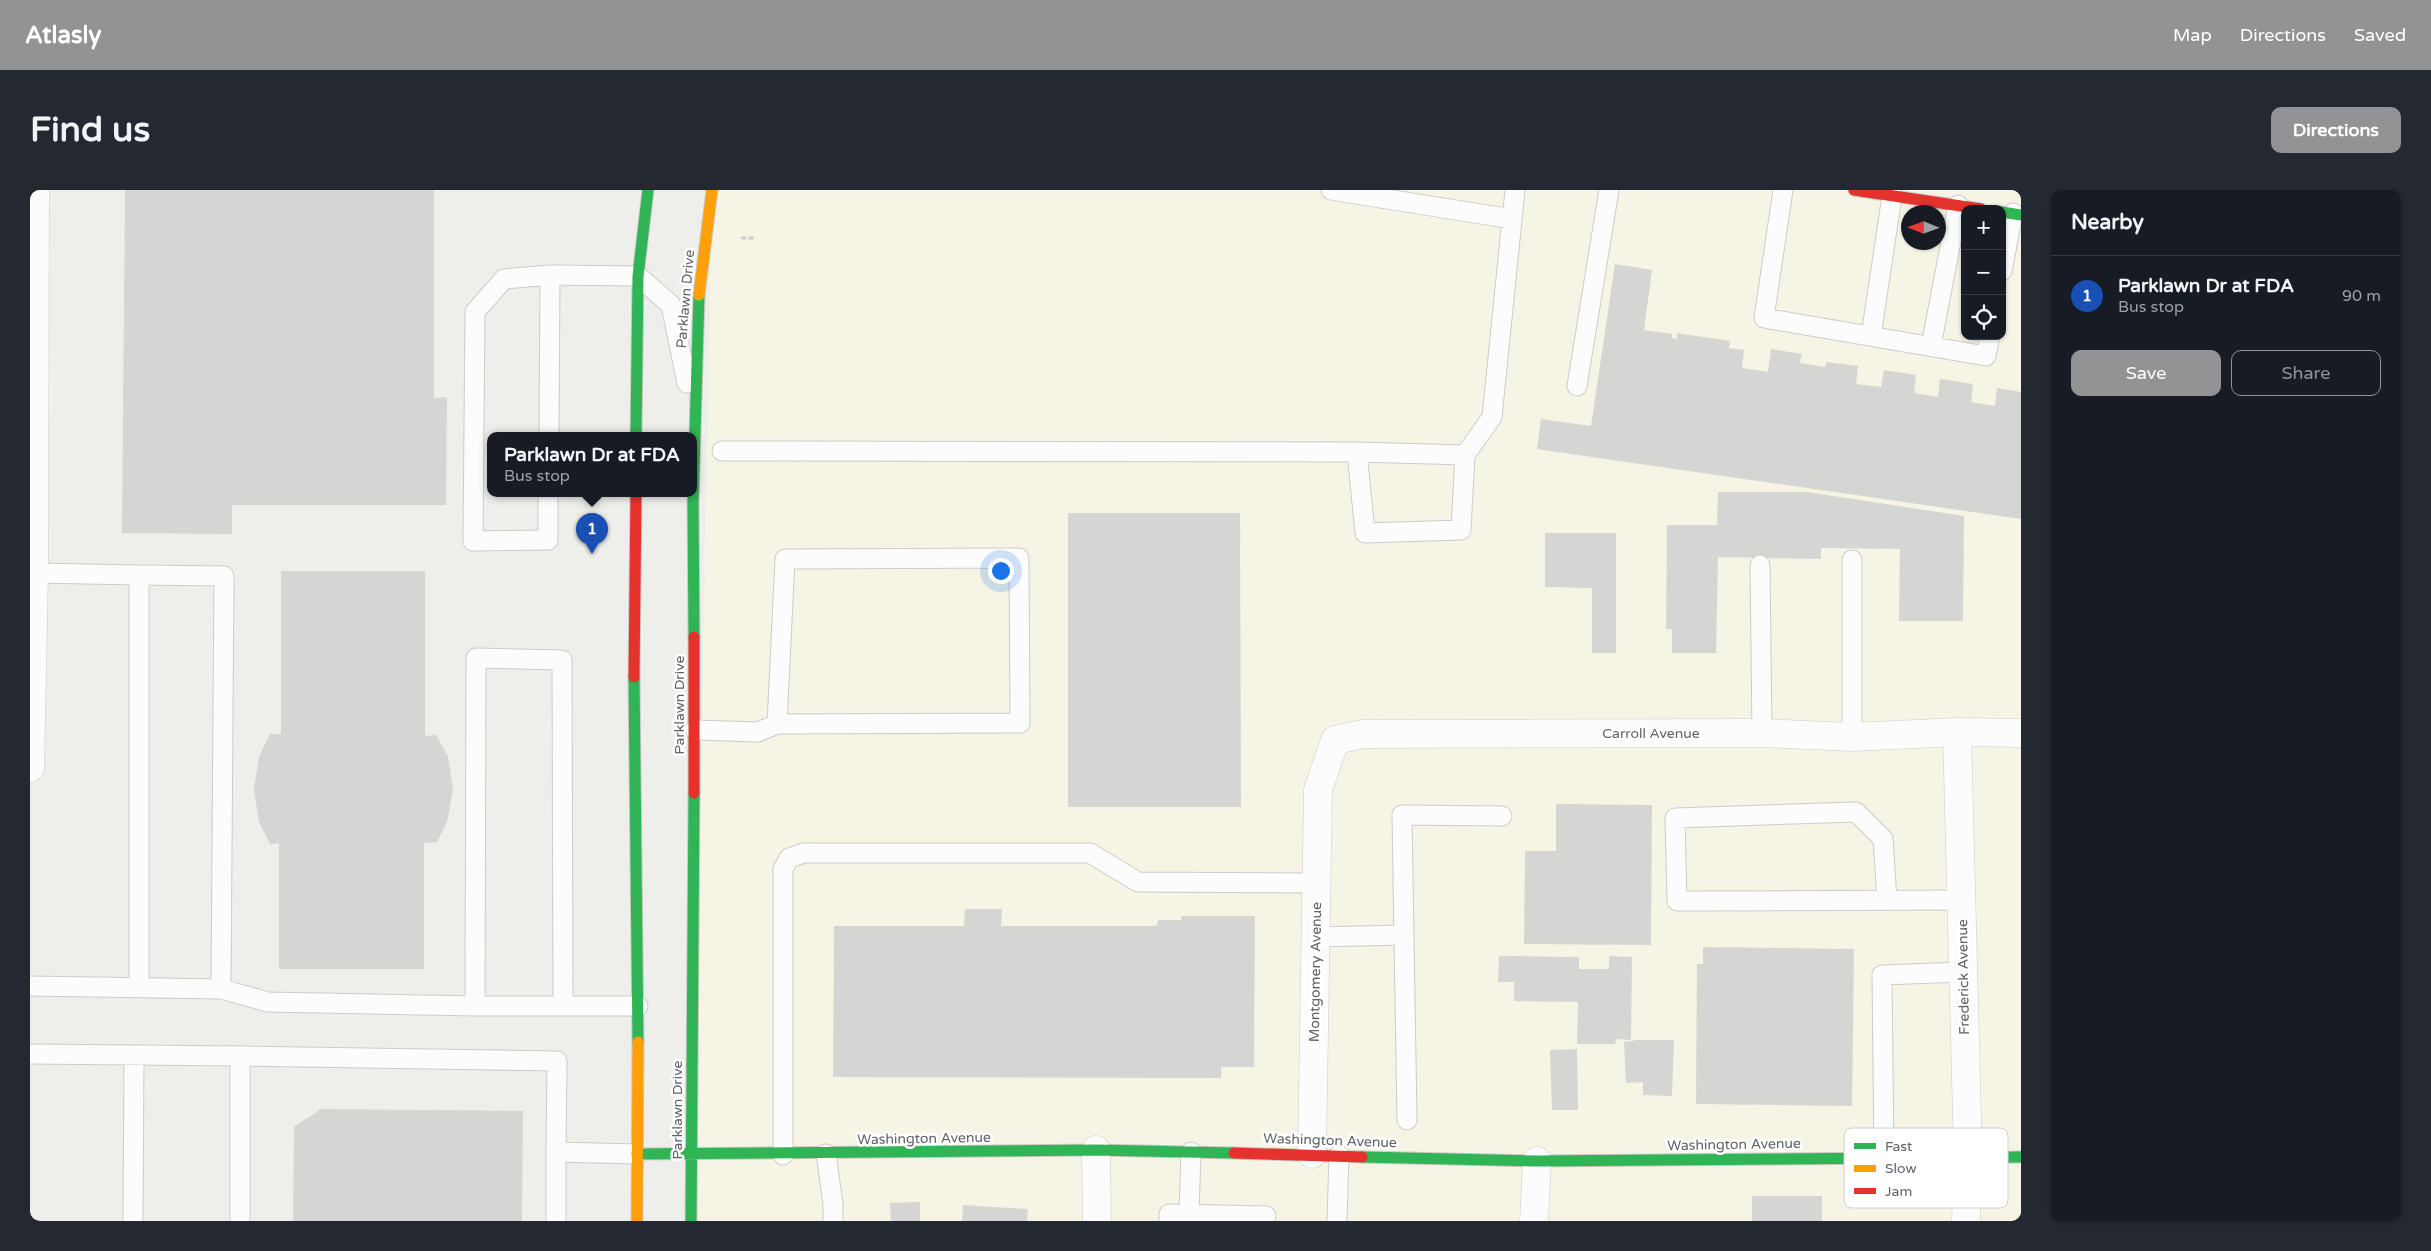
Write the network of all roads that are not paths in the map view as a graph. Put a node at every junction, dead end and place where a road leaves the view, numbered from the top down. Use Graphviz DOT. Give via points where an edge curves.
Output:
graph roads {
  1 [pos="648,190"];
  2 [pos="712,190"];
  3 [pos="1331,190"];
  4 [pos="1515,190"];
  5 [pos="1609,190"];
  6 [pos="1783,190"];
  7 [pos="1854,190"];
  8 [pos="33,191"];
  9 [pos="1892,196"];
  10 [pos="1958,206"];
  11 [pos="1961,206"];
  12 [pos="2012,213"];
  13 [pos="1512,219"];
  14 [pos="2006,250"];
  15 [pos="550,276"];
  16 [pos="638,276"];
  17 [pos="32,280"];
  18 [pos="1870,336"];
  19 [pos="1989,340"];
  20 [pos="1931,346"];
  21 [pos="1577,386"];
  22 [pos="695,418"];
  23 [pos="549,432"];
  24 [pos="636,432"];
  25 [pos="695,432"];
  26 [pos="722,451"];
  27 [pos="1357,452"];
  28 [pos="1465,455"];
  29 [pos="548,497"];
  30 [pos="636,497"];
  31 [pos="695,497"];
  32 [pos="1852,560"];
  33 [pos="1760,565"];
  34 [pos="34,573"];
  35 [pos="139,575"];
  36 [pos="777,724"];
  37 [pos="695,730"];
  38 [pos="1957,732"];
  39 [pos="1762,733"];
  40 [pos="2021,733"];
  41 [pos="1852,737"];
  42 [pos="30,768"];
  43 [pos="1318,790"];
  44 [pos="1502,816"];
  45 [pos="1316,883"];
  46 [pos="1886,900"];
  47 [pos="1961,900"];
  48 [pos="1404,935"];
  49 [pos="1316,937"];
  50 [pos="1963,972"];
  51 [pos="30,986"];
  52 [pos="139,987"];
  53 [pos="221,989"];
  54 [pos="475,1006"];
  55 [pos="563,1006"];
  56 [pos="638,1006"];
  57 [pos="30,1054"];
  58 [pos="134,1055"];
  59 [pos="240,1056"];
  60 [pos="1407,1120"];
  61 [pos="1884,1128"];
  62 [pos="1967,1128"];
  63 [pos="1096,1150"];
  64 [pos="556,1152"];
  65 [pos="1191,1152"];
  66 [pos="637,1154"];
  67 [pos="692,1154"];
  68 [pos="783,1154"];
  69 [pos="826,1154"];
  70 [pos="1312,1154"];
  71 [pos="1339,1155"];
  72 [pos="1844,1157"];
  73 [pos="2008,1157"];
  74 [pos="2021,1157"];
  75 [pos="1537,1161"];
  76 [pos="1966,1208"];
  77 [pos="1189,1215"];
  78 [pos="1266,1216"];
  79 [pos="133,1221"];
  80 [pos="240,1221"];
  81 [pos="556,1221"];
  82 [pos="637,1221"];
  83 [pos="691,1221"];
  84 [pos="834,1221"];
  85 [pos="1097,1221"];
  86 [pos="1169,1221"];
  87 [pos="1337,1221"];
  88 [pos="1534,1221"];
  89 [pos="1966,1221"];
  1 -- 16 [label="main road"];
  2 -- 22 [label="main road, Parklawn Drive" via="698,302"];
  3 -- 13 [label="lane"];
  4 -- 13 [label="lane"];
  5 -- 21 [label="lane"];
  6 -- 18 [label="lane" via="1764,318"];
  7 -- 9 [label="main road"];
  8 -- 17 [label="street"];
  9 -- 10 [label="main road"];
  9 -- 18 [label="lane"];
  10 -- 11 [label="main road"];
  10 -- 20 [label="lane"];
  12 -- 14 [label="lane"];
  13 -- 28 [label="lane" via="1492,417"];
  15 -- 16 [label="lane"];
  15 -- 23 [label="lane"];
  15 -- 29 [label="lane" via="504,279 475,312 473,541 548,540"];
  16 -- 22 [label="lane" via="671,305"];
  16 -- 24 [label="main road"];
  17 -- 34 [label="street"];
  18 -- 20 [label="lane"];
  19 -- 20 [label="lane" via="1986,356"];
  22 -- 25 [label="main road, Parklawn Drive"];
  26 -- 27 [label="lane"];
  27 -- 28 [label="lane"];
  27 -- 28 [label="lane" via="1365,533 1461,530"];
  30 -- 56 [label="main road" via="634,716"];
  31 -- 37 [label="main road, Parklawn Drive"];
  32 -- 41 [label="lane"];
  33 -- 39 [label="lane"];
  34 -- 35 [label="lane"];
  34 -- 42 [label="street"];
  35 -- 52 [label="lane"];
  35 -- 53 [label="lane" via="224,576"];
  36 -- 36 [label="lane" via="1020,723 1019,558 785,559"];
  36 -- 37 [label="lane" via="758,732"];
  37 -- 67 [label="main road, Parklawn Drive"];
  38 -- 40 [label="street, Carroll Avenue"];
  38 -- 41 [label="street, Carroll Avenue"];
  38 -- 47 [label="street, Frederick Avenue"];
  39 -- 41 [label="street, Carroll Avenue"];
  39 -- 43 [label="street, Carroll Avenue" via="1363,734 1335,740"];
  43 -- 45 [label="street, Montgomery Avenue"];
  44 -- 48 [label="lane" via="1402,815"];
  45 -- 49 [label="street, Montgomery Avenue"];
  45 -- 68 [label="lane" via="1138,882 1090,853 804,852 789,858 783,869"];
  46 -- 46 [label="lane" via="1676,902 1675,818 1856,812 1883,839"];
  46 -- 47 [label="lane"];
  47 -- 50 [label="street, Frederick Avenue"];
  48 -- 49 [label="lane"];
  48 -- 60 [label="lane"];
  49 -- 70 [label="street, Montgomery Avenue"];
  50 -- 61 [label="lane" via="1882,975"];
  50 -- 62 [label="street, Frederick Avenue"];
  51 -- 52 [label="lane"];
  52 -- 53 [label="lane"];
  53 -- 54 [label="lane" via="268,1002"];
  54 -- 55 [label="lane"];
  54 -- 55 [label="lane" via="476,658 562,660"];
  55 -- 56 [label="lane"];
  56 -- 66 [label="main road"];
  57 -- 58 [label="lane"];
  58 -- 59 [label="lane"];
  58 -- 79 [label="lane"];
  59 -- 64 [label="lane" via="557,1061"];
  59 -- 80 [label="lane"];
  63 -- 65 [label="main road, Washington Avenue"];
  63 -- 69 [label="main road, Washington Avenue"];
  63 -- 85 [label="street"];
  64 -- 66 [label="lane"];
  64 -- 81 [label="lane"];
  65 -- 70 [label="main road, Washington Avenue"];
  65 -- 77 [label="lane"];
  66 -- 67 [label="main road, Washington Avenue"];
  66 -- 82 [label="main road"];
  67 -- 68 [label="main road, Washington Avenue"];
  67 -- 83 [label="main road, Parklawn Drive"];
  68 -- 69 [label="main road, Washington Avenue"];
  69 -- 84 [label="lane"];
  70 -- 71 [label="main road, Washington Avenue"];
  71 -- 75 [label="main road, Washington Avenue"];
  71 -- 87 [label="lane"];
  72 -- 75 [label="main road, Washington Avenue"];
  73 -- 74 [label="main road, Washington Avenue"];
  75 -- 88 [label="street"];
  76 -- 89 [label="street, Frederick Avenue"];
  77 -- 78 [label="lane"];
  77 -- 86 [label="lane" via="1169,1214"];
}
